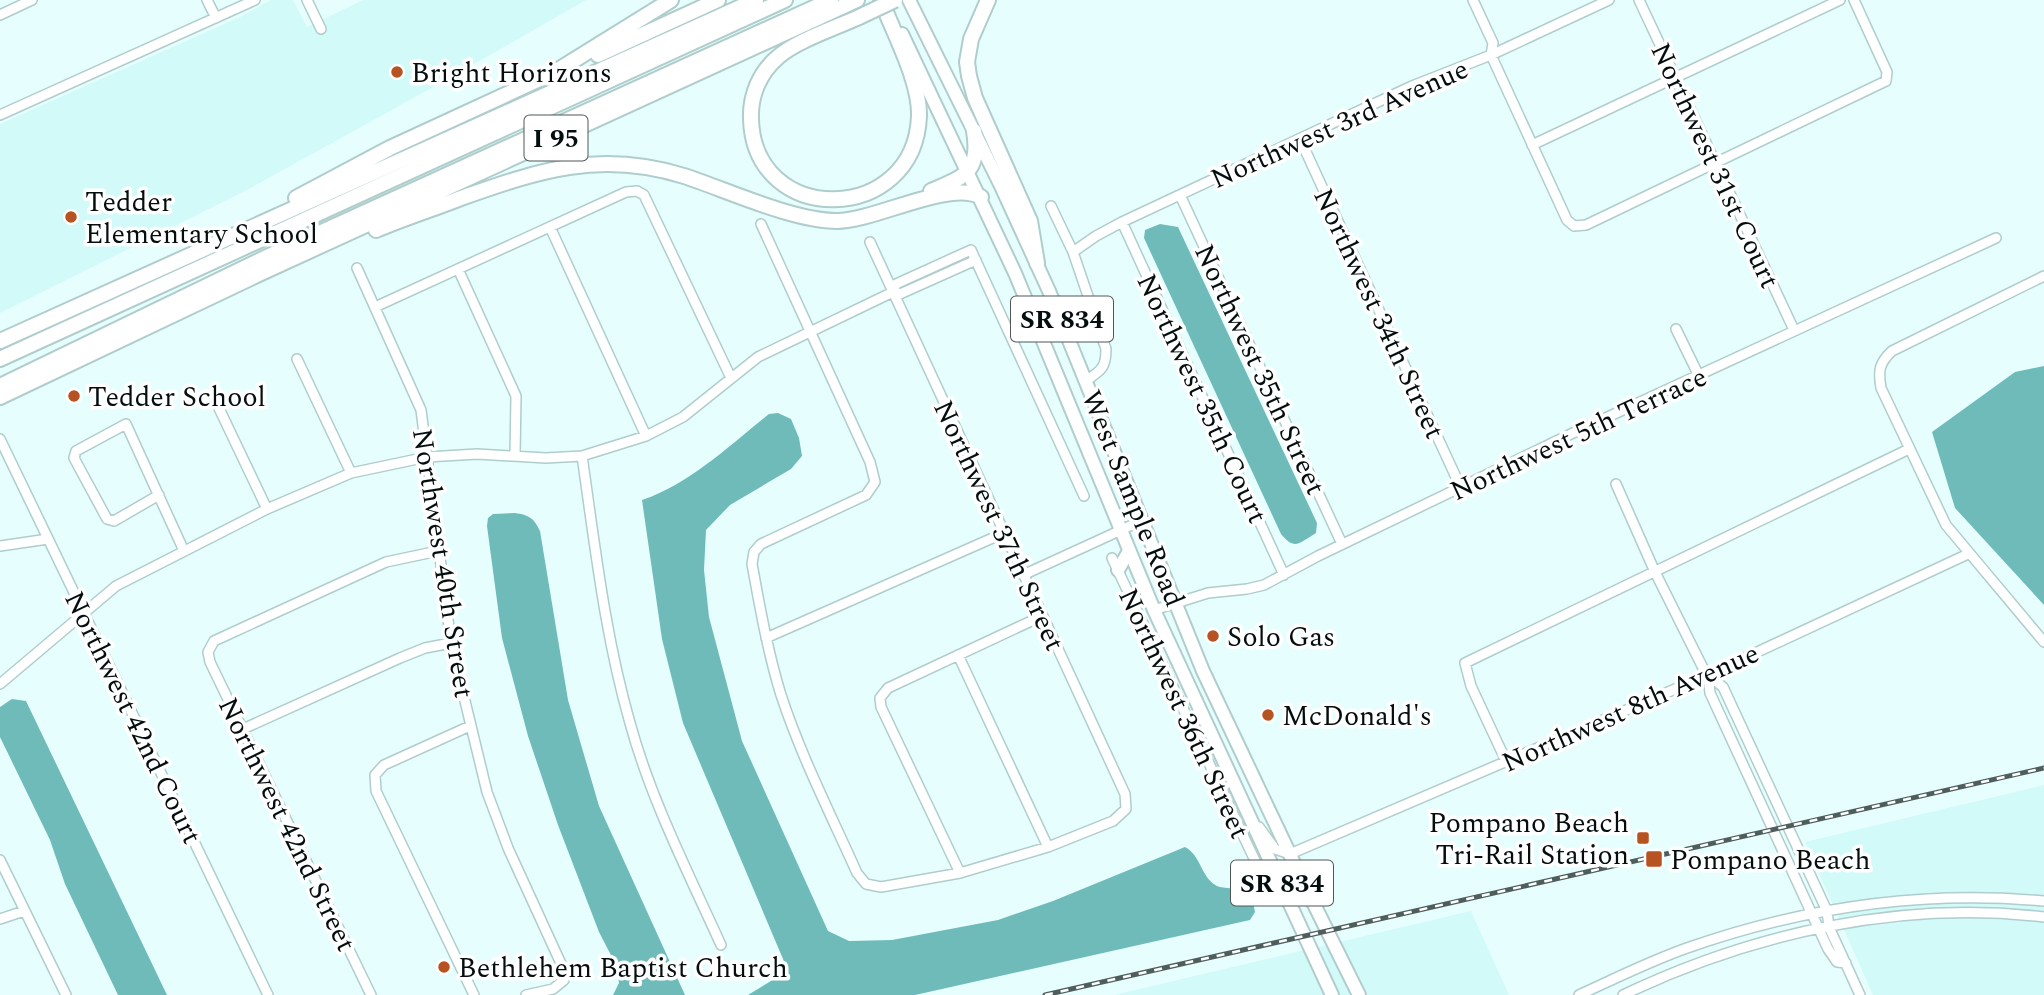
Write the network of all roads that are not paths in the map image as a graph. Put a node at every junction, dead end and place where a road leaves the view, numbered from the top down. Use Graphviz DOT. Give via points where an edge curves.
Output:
graph roads {
  1 [pos="32,0"];
  2 [pos="207,0"];
  3 [pos="255,0"];
  4 [pos="307,0"];
  5 [pos="671,0"];
  6 [pos="718,0"];
  7 [pos="757,0"];
  8 [pos="785,0"];
  9 [pos="831,0"];
  10 [pos="883,0"];
  11 [pos="895,0"];
  12 [pos="909,0"];
  13 [pos="988,0"];
  14 [pos="1473,0"];
  15 [pos="1609,0"];
  16 [pos="1639,0"];
  17 [pos="1840,0"];
  18 [pos="1854,0"];
  19 [pos="854,1"];
  20 [pos="0,15"];
  21 [pos="216,18"];
  22 [pos="321,29"];
  23 [pos="1491,55"];
  24 [pos="555,72"];
  25 [pos="1675,76"];
  26 [pos="0,115"];
  27 [pos="974,131"];
  28 [pos="1300,139"];
  29 [pos="1532,145"];
  30 [pos="1716,164"];
  31 [pos="969,171"];
  32 [pos="1180,195"];
  33 [pos="981,197"];
  34 [pos="925,198"];
  35 [pos="1051,206"];
  36 [pos="1122,222"];
  37 [pos="761,224"];
  38 [pos="550,226"];
  39 [pos="1996,238"];
  40 [pos="870,242"];
  41 [pos="214,245"];
  42 [pos="1073,252"];
  43 [pos="271,255"];
  44 [pos="976,260"];
  45 [pos="1037,263"];
  46 [pos="356,268"];
  47 [pos="458,269"];
  48 [pos="261,273"];
  49 [pos="2044,276"];
  50 [pos="893,292"];
  51 [pos="375,307"];
  52 [pos="1676,329"];
  53 [pos="1794,330"];
  54 [pos="810,331"];
  55 [pos="0,341"];
  56 [pos="0,359"];
  57 [pos="297,359"];
  58 [pos="1699,376"];
  59 [pos="0,377"];
  60 [pos="731,378"];
  61 [pos="1087,380"];
  62 [pos="0,386"];
  63 [pos="0,397"];
  64 [pos="216,402"];
  65 [pos="646,436"];
  66 [pos="0,439"];
  67 [pos="1909,449"];
  68 [pos="514,455"];
  69 [pos="582,456"];
  70 [pos="427,457"];
  71 [pos="351,473"];
  72 [pos="1616,484"];
  73 [pos="1461,488"];
  74 [pos="159,495"];
  75 [pos="1084,496"];
  76 [pos="267,509"];
  77 [pos="1143,520"];
  78 [pos="1120,530"];
  79 [pos="1004,534"];
  80 [pos="48,539"];
  81 [pos="1342,544"];
  82 [pos="0,546"];
  83 [pos="184,551"];
  84 [pos="438,551"];
  85 [pos="1129,551"];
  86 [pos="1968,554"];
  87 [pos="1115,564"];
  88 [pos="1655,572"];
  89 [pos="1023,575"];
  90 [pos="1284,575"];
  91 [pos="1175,602"];
  92 [pos="1154,610"];
  93 [pos="83,612"];
  94 [pos="1042,616"];
  95 [pos="766,638"];
  96 [pos="2044,642"];
  97 [pos="451,643"];
  98 [pos="958,655"];
  99 [pos="1708,675"];
  100 [pos="0,684"];
  101 [pos="470,726"];
  102 [pos="243,729"];
  103 [pos="1506,761"];
  104 [pos="1250,814"];
  105 [pos="1235,818"];
  106 [pos="1048,847"];
  107 [pos="1290,854"];
  108 [pos="0,860"];
  109 [pos="1258,867"];
  110 [pos="960,873"];
  111 [pos="2044,901"];
  112 [pos="24,911"];
  113 [pos="1827,911"];
  114 [pos="1813,913"];
  115 [pos="2044,917"];
  116 [pos="0,919"];
  117 [pos="1829,927"];
  118 [pos="1819,929"];
  119 [pos="721,945"];
  120 [pos="1846,963"];
  121 [pos="66,995"];
  122 [pos="268,995"];
  123 [pos="371,995"];
  124 [pos="474,995"];
  125 [pos="526,995"];
  126 [pos="1332,995"];
  127 [pos="1359,995"];
  128 [pos="1579,995"];
  129 [pos="1623,995"];
  130 [pos="1860,995"];
  1 -- 20 [label="street"];
  2 -- 21 [label="street"];
  3 -- 21 [label="street"];
  4 -- 22 [label="street"];
  5 -- 24 [label="highway"];
  6 -- 24 [label="highway"];
  7 -- 41 [label="highway, I 95"];
  8 -- 56 [label="highway"];
  9 -- 43 [label="highway"];
  10 -- 11 [label="highway, bridge" via="916,89 919,117 915,143 901,167 872,191 844,200 810,197 772,174 762,159 752,132 752,100 758,82 778,57 796,45 859,17"];
  10 -- 31 [label="main road, West Sample Road / SR 834"];
  12 -- 27 [label="main road, West Sample Road / SR 834"];
  13 -- 45 [label="highway" via="971,39 969,76 1030,221"];
  14 -- 23 [label="street" via="1493,43"];
  15 -- 23 [label="street, Northwest 3rd Avenue"];
  16 -- 25 [label="street, Northwest 31st Court"];
  17 -- 25 [label="street"];
  18 -- 30 [label="street" via="1887,72 1886,81"];
  19 -- 48 [label="highway, I 95"];
  21 -- 26 [label="street"];
  23 -- 28 [label="street, Northwest 3rd Avenue"];
  23 -- 29 [label="street"];
  24 -- 41 [label="highway" via="390,148"];
  25 -- 29 [label="street"];
  25 -- 30 [label="street, Northwest 31st Court"];
  27 -- 31 [label="highway" via="976,155"];
  27 -- 45 [label="main road, West Sample Road / SR 834"];
  28 -- 32 [label="street, Northwest 3rd Avenue"];
  28 -- 73 [label="street, Northwest 34th Street"];
  29 -- 30 [label="street" via="1574,226 1586,225"];
  30 -- 53 [label="street, Northwest 31st Court"];
  31 -- 33 [label="main road, West Sample Road / SR 834"];
  31 -- 34 [label="highway"];
  32 -- 36 [label="street, Northwest 3rd Avenue"];
  32 -- 81 [label="street, Northwest 35th Street"];
  33 -- 34 [label="highway" via="962,192"];
  33 -- 78 [label="main road, West Sample Road / SR 834"];
  34 -- 48 [label="highway" via="865,217 827,221 649,168 577,166 525,175 383,227 287,270"];
  35 -- 42 [label="street"];
  36 -- 42 [label="street, Northwest 3rd Avenue"];
  36 -- 90 [label="street, Northwest 35th Court"];
  37 -- 54 [label="street"];
  38 -- 47 [label="street"];
  38 -- 60 [label="street" via="626,192 644,195"];
  38 -- 65 [label="street"];
  39 -- 53 [label="street, Northwest 5th Terrace"];
  40 -- 50 [label="street, Northwest 37th Street"];
  41 -- 55 [label="highway, I 95"];
  42 -- 61 [label="street" via="1106,349 1103,369"];
  43 -- 59 [label="highway"];
  43 -- 62 [label="highway"];
  44 -- 50 [label="street" via="900,294"];
  44 -- 50 [label="street" via="971,250 896,284"];
  44 -- 75 [label="street"];
  45 -- 61 [label="main road, West Sample Road / SR 834"];
  46 -- 51 [label="street, Northwest 40th Street"];
  47 -- 51 [label="street"];
  47 -- 68 [label="street" via="516,396"];
  48 -- 63 [label="highway, I 95"];
  49 -- 67 [label="street" via="1892,351 1882,361 1878,374 1881,388"];
  50 -- 54 [label="street"];
  50 -- 79 [label="street, Northwest 37th Street"];
  51 -- 70 [label="street, Northwest 40th Street" via="421,410"];
  52 -- 58 [label="street"];
  53 -- 58 [label="street, Northwest 5th Terrace"];
  54 -- 60 [label="street" via="758,357"];
  54 -- 95 [label="street" via="875,482 866,495 761,544 754,552 752,564"];
  57 -- 71 [label="street"];
  58 -- 73 [label="street, Northwest 5th Terrace"];
  60 -- 65 [label="street" via="683,417"];
  61 -- 77 [label="main road, West Sample Road / SR 834"];
  64 -- 76 [label="street"];
  65 -- 69 [label="street"];
  66 -- 80 [label="street, Northwest 42nd Court"];
  67 -- 86 [label="street" via="1946,525"];
  67 -- 88 [label="street"];
  68 -- 69 [label="street"];
  68 -- 70 [label="street"];
  69 -- 119 [label="street" via="606,620 630,724 660,811"];
  70 -- 71 [label="street"];
  70 -- 84 [label="street, Northwest 40th Street"];
  71 -- 76 [label="street"];
  72 -- 88 [label="street"];
  73 -- 81 [label="street, Northwest 5th Terrace"];
  74 -- 74 [label="street" via="114,521 107,519 74,458 76,451 126,424"];
  74 -- 83 [label="street"];
  76 -- 83 [label="street"];
  77 -- 78 [label="street"];
  77 -- 91 [label="main road, West Sample Road / SR 834"];
  78 -- 85 [label="main road, West Sample Road / SR 834"];
  78 -- 89 [label="street"];
  79 -- 89 [label="street, Northwest 37th Street"];
  79 -- 95 [label="street"];
  80 -- 82 [label="street"];
  80 -- 93 [label="street, Northwest 42nd Court"];
  81 -- 90 [label="street, Northwest 5th Terrace"];
  83 -- 93 [label="street" via="116,586"];
  84 -- 97 [label="street, Northwest 40th Street"];
  84 -- 102 [label="street, Northwest 42nd Street" via="386,562 214,641 208,652 210,662"];
  85 -- 87 [label="main road"];
  85 -- 92 [label="main road, West Sample Road / SR 834"];
  86 -- 96 [label="street"];
  86 -- 99 [label="street, Northwest 8th Avenue"];
  87 -- 105 [label="street, Northwest 36th Street"];
  88 -- 99 [label="street"];
  88 -- 103 [label="street" via="1465,663"];
  89 -- 94 [label="street, Northwest 37th Street"];
  90 -- 91 [label="street, Northwest 5th Terrace" via="1256,587"];
  91 -- 92 [label="street, Northwest 5th Terrace"];
  91 -- 107 [label="main road, West Sample Road / SR 834"];
  92 -- 104 [label="main road, West Sample Road / SR 834"];
  93 -- 100 [label="street"];
  93 -- 122 [label="street, Northwest 42nd Court"];
  94 -- 98 [label="street"];
  94 -- 106 [label="street, Northwest 37th Street" via="1125,794 1126,809 1113,821"];
  95 -- 110 [label="street" via="797,738 866,884 881,887"];
  97 -- 101 [label="street, Northwest 40th Street"];
  97 -- 102 [label="street" via="400,658"];
  98 -- 106 [label="street"];
  98 -- 110 [label="street" via="888,688 880,698"];
  99 -- 103 [label="street, Northwest 8th Avenue"];
  99 -- 113 [label="street" via="1723,687"];
  99 -- 114 [label="street" via="1710,693"];
  101 -- 124 [label="street" via="384,765 375,775 376,791"];
  101 -- 125 [label="street, Northwest 40th Street" via="504,837 563,968 564,980 553,989"];
  102 -- 123 [label="street, Northwest 42nd Street"];
  103 -- 107 [label="street, Northwest 8th Avenue"];
  104 -- 105 [label="street"];
  104 -- 107 [label="street" via="1275,849"];
  104 -- 126 [label="main road, West Sample Road / SR 834"];
  105 -- 109 [label="street, Northwest 36th Street"];
  106 -- 110 [label="street"];
  107 -- 127 [label="main road, West Sample Road / SR 834"];
  108 -- 112 [label="street"];
  111 -- 113 [label="street" via="1911,900"];
  112 -- 116 [label="street"];
  112 -- 121 [label="street"];
  113 -- 114 [label="street"];
  113 -- 117 [label="street"];
  114 -- 118 [label="street"];
  114 -- 128 [label="street" via="1683,949"];
  115 -- 117 [label="street" via="1922,914"];
  117 -- 118 [label="street"];
  117 -- 120 [label="street"];
  118 -- 120 [label="street" via="1837,962"];
  118 -- 129 [label="street" via="1735,949"];
  120 -- 130 [label="street"];
}
